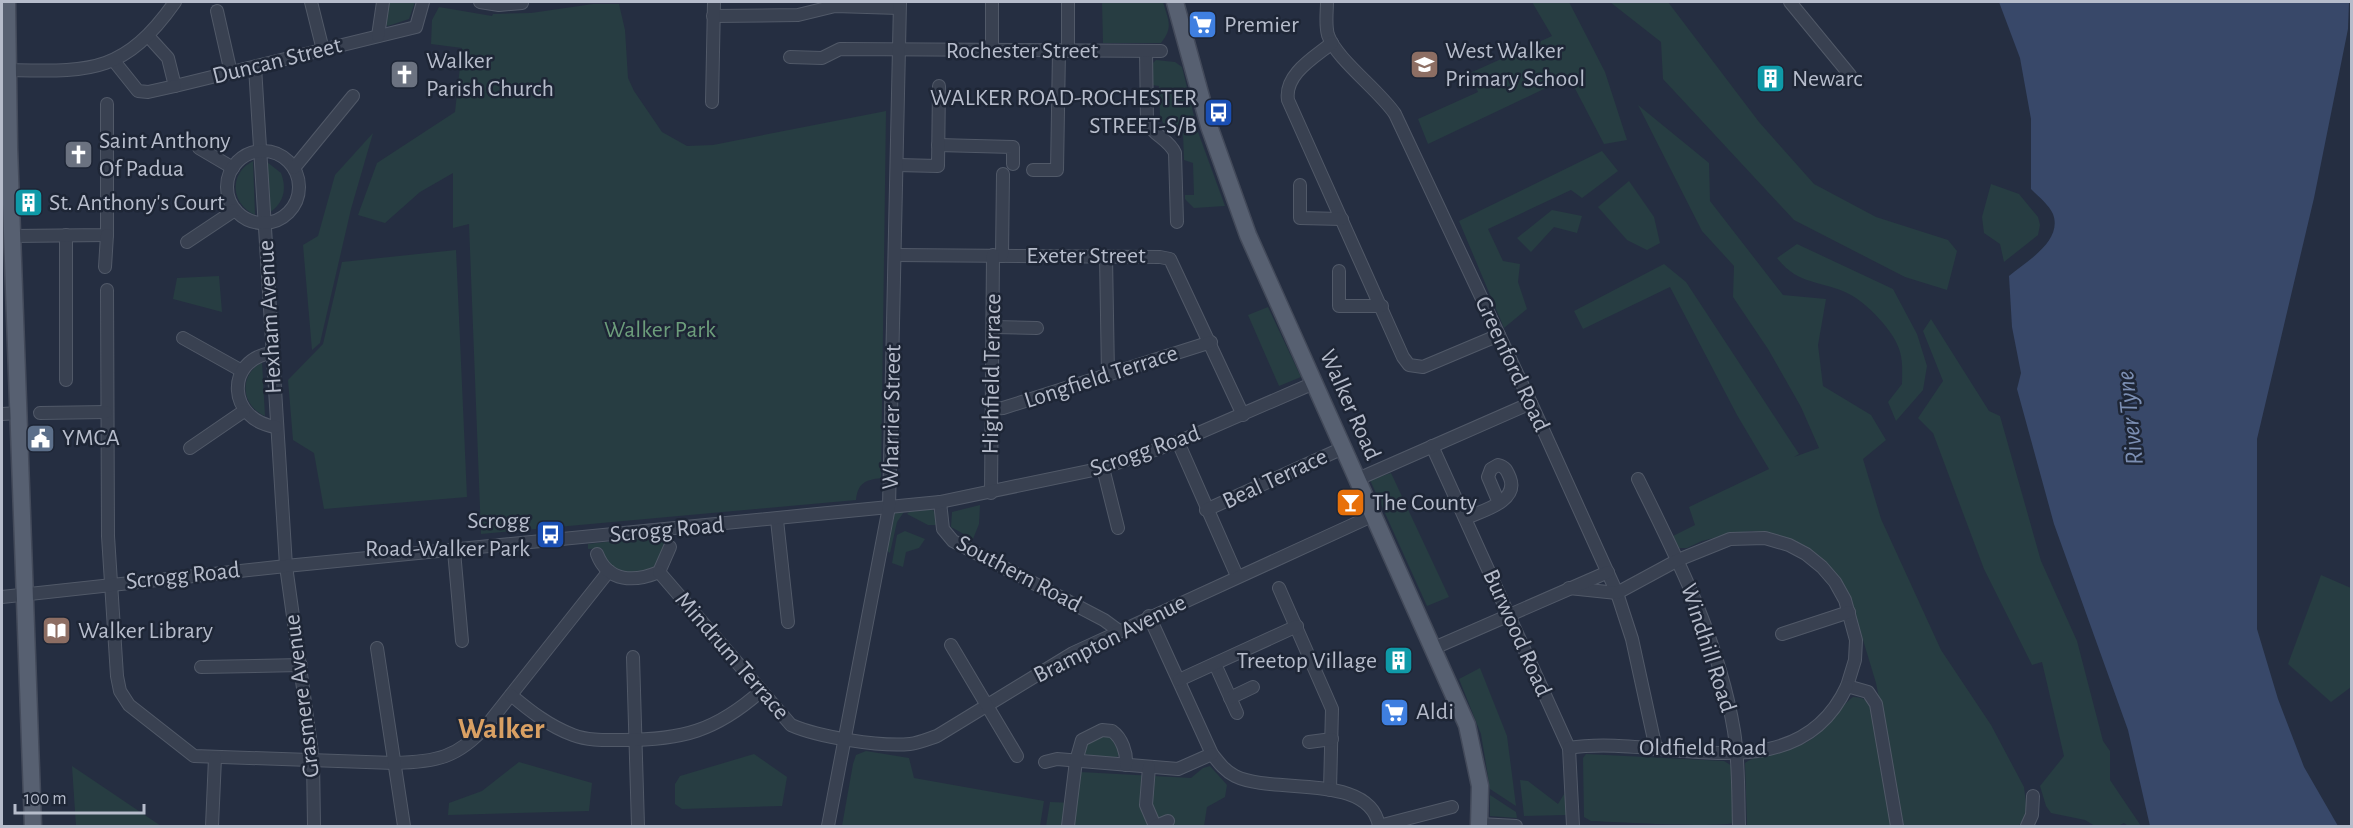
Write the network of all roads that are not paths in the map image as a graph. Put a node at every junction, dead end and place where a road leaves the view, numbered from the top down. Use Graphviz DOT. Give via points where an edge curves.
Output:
graph roads {
  1 [pos="7,2"];
  2 [pos="311,2"];
  3 [pos="383,2"];
  4 [pos="423,2"];
  5 [pos="480,2"];
  6 [pos="714,2"];
  7 [pos="992,2"];
  8 [pos="1068,2"];
  9 [pos="1175,2"];
  10 [pos="1328,2"];
  11 [pos="1790,2"];
  12 [pos="522,3"];
  13 [pos="169,4"];
  14 [pos="899,5"];
  15 [pos="814,6"];
  16 [pos="217,11"];
  17 [pos="713,16"];
  18 [pos="148,36"];
  19 [pos="378,36"];
  20 [pos="1332,43"];
  21 [pos="322,50"];
  22 [pos="899,51"];
  23 [pos="992,51"];
  24 [pos="1063,51"];
  25 [pos="1146,51"];
  26 [pos="1161,51"];
  27 [pos="790,57"];
  28 [pos="114,61"];
  29 [pos="255,67"];
  30 [pos="4,70"];
  31 [pos="231,73"];
  32 [pos="1850,75"];
  33 [pos="175,86"];
  34 [pos="939,86"];
  35 [pos="353,96"];
  36 [pos="712,102"];
  37 [pos="107,104"];
  38 [pos="938,146"];
  39 [pos="198,148"];
  40 [pos="260,152"];
  41 [pos="1013,164"];
  42 [pos="897,165"];
  43 [pos="233,168"];
  44 [pos="294,168"];
  45 [pos="1033,170"];
  46 [pos="1003,174"];
  47 [pos="1300,185"];
  48 [pos="235,210"];
  49 [pos="1342,219"];
  50 [pos="1177,222"];
  51 [pos="264,224"];
  52 [pos="66,235"];
  53 [pos="106,235"];
  54 [pos="12,236"];
  55 [pos="187,242"];
  56 [pos="896,255"];
  57 [pos="997,256"];
  58 [pos="1106,256"];
  59 [pos="105,267"];
  60 [pos="1339,271"];
  61 [pos="107,290"];
  62 [pos="1382,306"];
  63 [pos="994,327"];
  64 [pos="1037,328"];
  65 [pos="1499,335"];
  66 [pos="183,338"];
  67 [pos="1210,342"];
  68 [pos="271,353"];
  69 [pos="242,371"];
  70 [pos="1108,375"];
  71 [pos="66,380"];
  72 [pos="1314,383"];
  73 [pos="1532,403"];
  74 [pos="992,409"];
  75 [pos="244,411"];
  76 [pos="106,412"];
  77 [pos="19,413"];
  78 [pos="40,413"];
  79 [pos="2,414"];
  80 [pos="1243,416"];
  81 [pos="276,427"];
  82 [pos="1178,442"];
  83 [pos="1432,446"];
  84 [pos="190,448"];
  85 [pos="1343,448"];
  86 [pos="1103,468"];
  87 [pos="1358,479"];
  88 [pos="1638,479"];
  89 [pos="991,493"];
  90 [pos="940,502"];
  91 [pos="1499,503"];
  92 [pos="890,507"];
  93 [pos="1206,510"];
  94 [pos="1374,514"];
  95 [pos="1466,518"];
  96 [pos="777,520"];
  97 [pos="1118,528"];
  98 [pos="670,547"];
  99 [pos="454,550"];
  100 [pos="597,554"];
  101 [pos="1678,560"];
  102 [pos="286,566"];
  103 [pos="609,571"];
  104 [pos="659,572"];
  105 [pos="1608,572"];
  106 [pos="1237,576"];
  107 [pos="112,583"];
  108 [pos="1280,588"];
  109 [pos="1569,588"];
  110 [pos="25,593"];
  111 [pos="1617,593"];
  112 [pos="2,597"];
  113 [pos="1850,612"];
  114 [pos="1508,615"];
  115 [pos="1149,616"];
  116 [pos="788,621"];
  117 [pos="1296,626"];
  118 [pos="1119,631"];
  119 [pos="1782,634"];
  120 [pos="462,641"];
  121 [pos="951,645"];
  122 [pos="377,648"];
  123 [pos="1434,648"];
  124 [pos="633,657"];
  125 [pos="1215,664"];
  126 [pos="301,665"];
  127 [pos="201,667"];
  128 [pos="1179,680"];
  129 [pos="1847,686"];
  130 [pos="1253,687"];
  131 [pos="761,691"];
  132 [pos="511,695"];
  133 [pos="1230,698"];
  134 [pos="986,707"];
  135 [pos="1237,713"];
  136 [pos="846,738"];
  137 [pos="1332,739"];
  138 [pos="636,740"];
  139 [pos="1309,742"];
  140 [pos="1569,748"];
  141 [pos="1656,749"];
  142 [pos="1737,752"];
  143 [pos="1212,754"];
  144 [pos="1017,756"];
  145 [pos="215,758"];
  146 [pos="313,760"];
  147 [pos="1076,761"];
  148 [pos="1044,762"];
  149 [pos="394,763"];
  150 [pos="1126,765"];
  151 [pos="1149,767"];
  152 [pos="1330,790"];
  153 [pos="2033,796"];
  154 [pos="1452,807"];
  155 [pos="1410,821"];
  156 [pos="1168,822"];
  157 [pos="1479,825"];
  158 [pos="33,826"];
  159 [pos="212,826"];
  160 [pos="314,826"];
  161 [pos="404,826"];
  162 [pos="638,826"];
  163 [pos="828,826"];
  164 [pos="1068,826"];
  165 [pos="1155,826"];
  166 [pos="1378,826"];
  167 [pos="1516,826"];
  168 [pos="1573,826"];
  169 [pos="1739,826"];
  170 [pos="1897,826"];
  171 [pos="2026,826"];
  1 -- 30 [label="main road"];
  2 -- 21 [label="street"];
  3 -- 19 [label="street"];
  4 -- 19 [label="street, Duncan Street" via="416,27"];
  5 -- 12 [label="street"];
  6 -- 17 [label="street"];
  7 -- 23 [label="street"];
  8 -- 24 [label="street"];
  9 -- 72 [label="main road, Walker Road" via="1230,191"];
  10 -- 20 [label="street" via="1327,29"];
  11 -- 32 [label="street"];
  13 -- 18 [label="street"];
  14 -- 15 [label="street"];
  14 -- 22 [label="street, Wharrier Street"];
  15 -- 17 [label="street" via="798,15"];
  16 -- 31 [label="street"];
  17 -- 36 [label="street"];
  18 -- 28 [label="street"];
  18 -- 33 [label="street" via="168,58"];
  19 -- 21 [label="street, Duncan Street"];
  20 -- 49 [label="street" via="1294,75 1287,93"];
  20 -- 65 [label="street, Greenford Road" via="1395,114"];
  21 -- 29 [label="street, Duncan Street"];
  22 -- 23 [label="street, Rochester Street"];
  22 -- 27 [label="street, Rochester Street" via="840,49 822,58"];
  22 -- 42 [label="street, Wharrier Street"];
  23 -- 24 [label="street, Rochester Street"];
  24 -- 25 [label="street, Rochester Street"];
  24 -- 45 [label="street" via="1057,170"];
  25 -- 26 [label="street, Rochester Street"];
  25 -- 50 [label="street" via="1148,124 1175,153"];
  28 -- 30 [label="street" via="65,72"];
  28 -- 33 [label="street, Duncan Street" via="138,91"];
  29 -- 31 [label="street, Duncan Street"];
  29 -- 40 [label="street, Hexham Avenue"];
  30 -- 54 [label="main road"];
  31 -- 33 [label="street, Duncan Street"];
  34 -- 38 [label="street"];
  35 -- 44 [label="street"];
  37 -- 53 [label="street"];
  38 -- 41 [label="street" via="1012,147"];
  38 -- 42 [label="street" via="938,166"];
  39 -- 43 [label="street"];
  40 -- 43 [label="street" via="240,160"];
  40 -- 44 [label="street" via="285,158"];
  40 -- 51 [label="street, Hexham Avenue"];
  42 -- 56 [label="street, Wharrier Street"];
  43 -- 48 [label="street" via="227,189"];
  44 -- 51 [label="street" via="299,179 295,204 288,214"];
  46 -- 57 [label="street, Exeter Street"];
  47 -- 49 [label="street" via="1300,218"];
  48 -- 51 [label="street"];
  48 -- 55 [label="street"];
  49 -- 62 [label="street"];
  51 -- 68 [label="street, Hexham Avenue"];
  52 -- 53 [label="street"];
  52 -- 54 [label="street"];
  52 -- 71 [label="street"];
  53 -- 59 [label="street"];
  54 -- 77 [label="main road"];
  56 -- 57 [label="street, Exeter Street"];
  56 -- 92 [label="street, Wharrier Street"];
  57 -- 58 [label="street, Exeter Street"];
  57 -- 63 [label="street, Highfield Terrace"];
  58 -- 67 [label="street, Exeter Street" via="1170,259"];
  58 -- 70 [label="street"];
  60 -- 62 [label="street" via="1339,306"];
  61 -- 76 [label="street"];
  62 -- 65 [label="street" via="1403,357 1413,367 1423,367"];
  63 -- 64 [label="street"];
  63 -- 74 [label="street, Highfield Terrace"];
  65 -- 73 [label="street, Greenford Road"];
  66 -- 69 [label="street"];
  67 -- 70 [label="street, Longfield Terrace"];
  67 -- 80 [label="street"];
  68 -- 69 [label="street" via="251,360"];
  68 -- 81 [label="street, Hexham Avenue"];
  69 -- 75 [label="street" via="239,391"];
  70 -- 74 [label="street, Longfield Terrace"];
  72 -- 80 [label="street, Scrogg Road"];
  72 -- 85 [label="main road, Walker Road"];
  73 -- 83 [label="street"];
  73 -- 105 [label="street, Greenford Road"];
  74 -- 89 [label="street, Highfield Terrace"];
  75 -- 81 [label="street" via="262,425"];
  75 -- 84 [label="street"];
  76 -- 78 [label="street"];
  76 -- 107 [label="street"];
  77 -- 79 [label="street"];
  77 -- 110 [label="main road"];
  80 -- 82 [label="street, Scrogg Road"];
  81 -- 102 [label="street, Hexham Avenue"];
  82 -- 86 [label="street, Scrogg Road"];
  82 -- 93 [label="street"];
  83 -- 87 [label="street"];
  83 -- 95 [label="street, Burwood Road"];
  85 -- 87 [label="main road, Walker Road"];
  85 -- 93 [label="street, Beal Terrace"];
  86 -- 89 [label="street, Scrogg Road"];
  86 -- 97 [label="street"];
  87 -- 94 [label="main road, Walker Road"];
  88 -- 101 [label="street, Windhill Road"];
  89 -- 90 [label="street, Scrogg Road"];
  90 -- 92 [label="street, Scrogg Road"];
  90 -- 118 [label="street, Southern Road" via="943,530 953,541"];
  91 -- 95 [label="street"];
  92 -- 96 [label="street, Scrogg Road"];
  92 -- 136 [label="street, Wharrier Street"];
  93 -- 106 [label="street"];
  94 -- 106 [label="street, Brampton Avenue"];
  94 -- 123 [label="main road, Walker Road"];
  95 -- 114 [label="street, Burwood Road"];
  96 -- 99 [label="street, Scrogg Road"];
  96 -- 116 [label="street"];
  98 -- 104 [label="street, Scrogg Road"];
  99 -- 102 [label="street, Scrogg Road"];
  99 -- 120 [label="street"];
  100 -- 103 [label="street, Scrogg Road"];
  101 -- 111 [label="street, Oldfield Road"];
  101 -- 113 [label="street, Oldfield Road" via="1730,539 1773,540 1799,550 1822,567 1840,590"];
  101 -- 142 [label="street, Windhill Road" via="1714,648"];
  102 -- 107 [label="street, Scrogg Road"];
  102 -- 126 [label="street, Grasmere Avenue"];
  103 -- 104 [label="street, Scrogg Road" via="630,580"];
  103 -- 132 [label="street"];
  104 -- 131 [label="street, Mindrum Terrace"];
  105 -- 109 [label="street"];
  105 -- 111 [label="street, Greenford Road"];
  106 -- 115 [label="street, Brampton Avenue"];
  107 -- 110 [label="street, Scrogg Road"];
  107 -- 145 [label="street" via="120,691 129,705 194,756"];
  108 -- 117 [label="street"];
  109 -- 111 [label="street"];
  109 -- 114 [label="street"];
  110 -- 112 [label="street, Scrogg Road"];
  110 -- 158 [label="main road"];
  111 -- 141 [label="street, Greenford Road" via="1632,639"];
  113 -- 119 [label="street"];
  113 -- 129 [label="street, Oldfield Road" via="1856,650"];
  114 -- 123 [label="street"];
  114 -- 140 [label="street, Burwood Road"];
  115 -- 118 [label="street, Brampton Avenue"];
  115 -- 128 [label="street"];
  117 -- 125 [label="street"];
  117 -- 137 [label="street" via="1330,702"];
  118 -- 134 [label="street, Brampton Avenue" via="1073,653"];
  121 -- 134 [label="street"];
  122 -- 149 [label="street"];
  123 -- 157 [label="main road, Walker Road" via="1472,740 1480,786"];
  124 -- 138 [label="street"];
  125 -- 128 [label="street"];
  125 -- 133 [label="street"];
  126 -- 127 [label="street"];
  126 -- 146 [label="street, Grasmere Avenue"];
  128 -- 143 [label="street"];
  129 -- 142 [label="street, Oldfield Road" via="1826,718 1799,739 1771,750"];
  129 -- 170 [label="street" via="1868,692 1876,704"];
  130 -- 133 [label="street"];
  131 -- 136 [label="street, Mindrum Terrace" via="791,725"];
  131 -- 138 [label="street" via="713,726 684,736"];
  132 -- 138 [label="street" via="530,711 574,735 596,740"];
  132 -- 149 [label="street" via="474,740 456,753 426,762"];
  133 -- 135 [label="street"];
  134 -- 136 [label="street, Brampton Avenue" via="937,736 913,744 888,745"];
  134 -- 144 [label="street"];
  136 -- 163 [label="street, Wharrier Street"];
  137 -- 139 [label="street"];
  137 -- 152 [label="street"];
  138 -- 162 [label="street"];
  140 -- 141 [label="street, Oldfield Road"];
  140 -- 168 [label="street, Burwood Road"];
  141 -- 142 [label="street, Oldfield Road"];
  142 -- 169 [label="street, Windhill Road"];
  143 -- 151 [label="street" via="1183,768"];
  143 -- 152 [label="street" via="1221,766 1242,779"];
  145 -- 146 [label="street"];
  145 -- 159 [label="street"];
  146 -- 149 [label="street"];
  146 -- 160 [label="street, Grasmere Avenue"];
  147 -- 148 [label="street"];
  147 -- 150 [label="street"];
  147 -- 150 [label="street" via="1082,740 1110,730 1126,754"];
  147 -- 164 [label="street"];
  149 -- 161 [label="street"];
  150 -- 151 [label="street"];
  151 -- 165 [label="street" via="1146,805"];
  152 -- 166 [label="street" via="1361,799 1374,812"];
  153 -- 171 [label="street" via="2032,815"];
  154 -- 155 [label="street"];
  155 -- 166 [label="street"];
  156 -- 165 [label="street"];
  157 -- 167 [label="street"];
}
